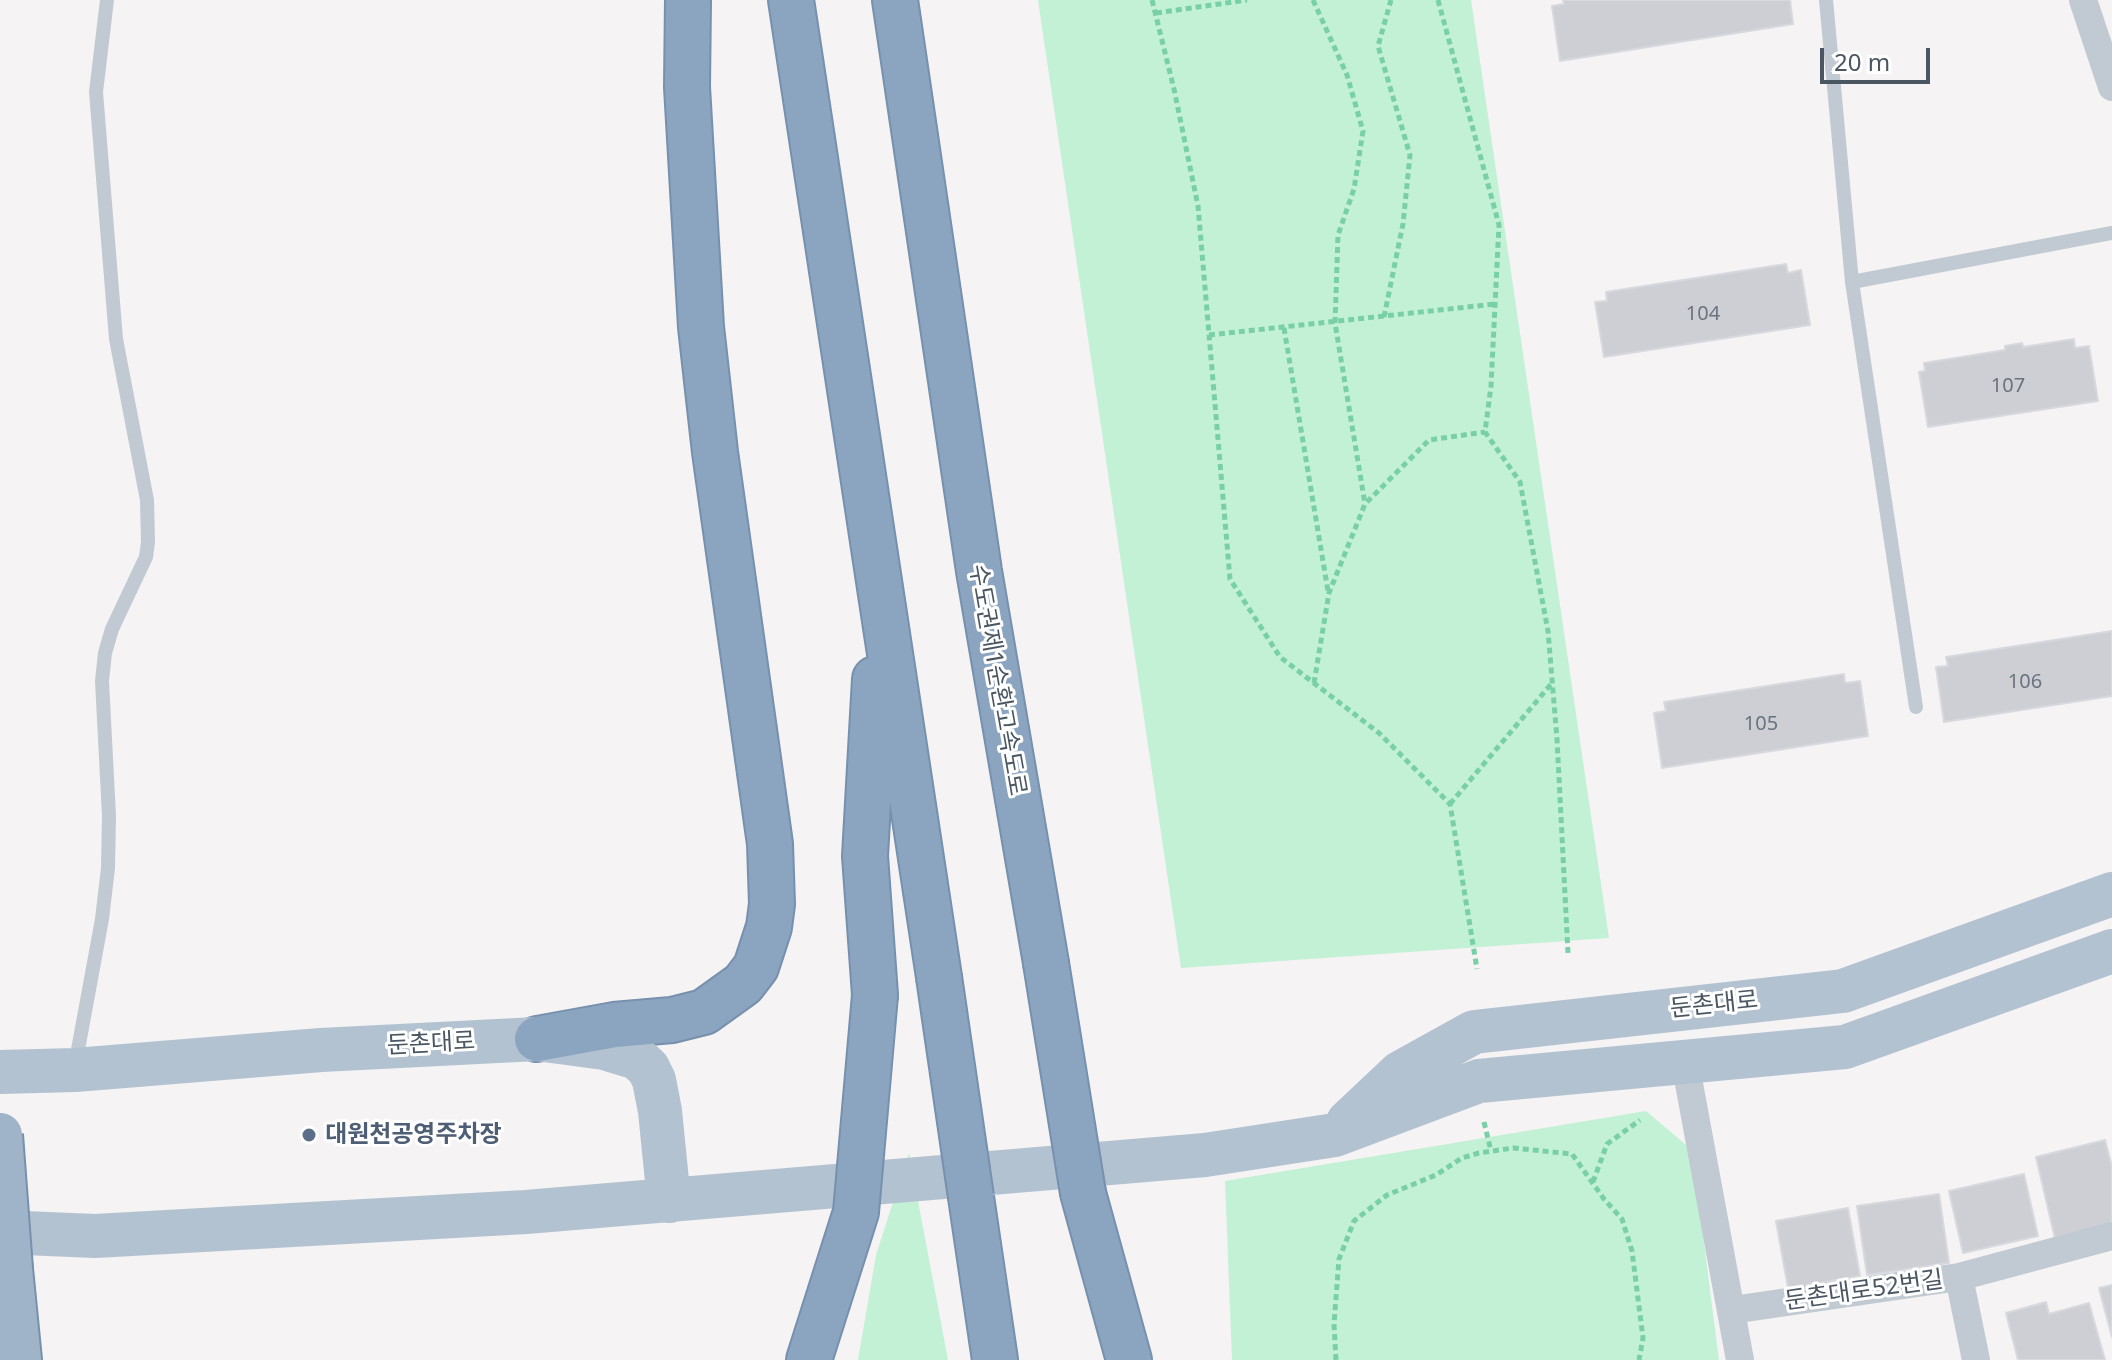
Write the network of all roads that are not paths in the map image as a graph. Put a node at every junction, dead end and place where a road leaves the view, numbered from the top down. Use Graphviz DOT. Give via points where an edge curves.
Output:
graph roads {
  1 [pos="107,0"];
  2 [pos="688,0"];
  3 [pos="791,0"];
  4 [pos="895,0"];
  5 [pos="1826,0"];
  6 [pos="2083,0"];
  7 [pos="2112,87"];
  8 [pos="2112,233"];
  9 [pos="1852,282"];
  10 [pos="880,585"];
  11 [pos="1916,707"];
  12 [pos="2112,894"];
  13 [pos="2112,951"];
  14 [pos="537,1039"];
  15 [pos="1685,1062"];
  16 [pos="75,1070"];
  17 [pos="0,1072"];
  18 [pos="0,1135"];
  19 [pos="1335,1135"];
  20 [pos="1083,1193"];
  21 [pos="669,1201"];
  22 [pos="2112,1236"];
  23 [pos="5,1251"];
  24 [pos="1959,1277"];
  25 [pos="1732,1310"];
  26 [pos="19,1360"];
  27 [pos="809,1360"];
  28 [pos="995,1360"];
  29 [pos="1104,1360"];
  30 [pos="1129,1360"];
  31 [pos="1740,1360"];
  32 [pos="1976,1360"];
  1 -- 16 [label="lane" via="96,92 116,339 147,500 148,542 105,653 108,868"];
  2 -- 14 [label="highway" via="687,87 701,327 770,844 769,927 750,976 704,1012"];
  3 -- 10 [label="highway"];
  4 -- 20 [label="highway, 수도권제1순환고속도로, bridge" via="979,571"];
  5 -- 9 [label="lane"];
  6 -- 7 [label="street"];
  8 -- 9 [label="lane"];
  9 -- 11 [label="lane"];
  10 -- 27 [label="highway, bridge" via="865,856 875,995 856,1212"];
  10 -- 28 [label="highway, bridge"];
  12 -- 19 [label="main road, 둔촌대로" via="1843,991 1474,1032 1400,1073"];
  13 -- 15 [label="main road" via="1845,1047"];
  14 -- 16 [label="main road, 둔촌대로"];
  14 -- 21 [label="main road, 둔촌대로" via="625,1053 648,1068 658,1091"];
  15 -- 19 [label="main road" via="1479,1081"];
  15 -- 25 [label="street"];
  16 -- 17 [label="main road, 둔촌대로"];
  18 -- 23 [label="highway, bridge"];
  19 -- 21 [label="main road" via="1205,1155"];
  20 -- 29 [label="highway, 수도권제1순환고속도로"];
  20 -- 30 [label="highway"];
  21 -- 23 [label="main road" via="95,1236"];
  22 -- 24 [label="street"];
  23 -- 26 [label="highway"];
  24 -- 25 [label="street, 둔촌대로52번길"];
  24 -- 32 [label="street, 둔촌대로52번길"];
  25 -- 31 [label="street"];
}
